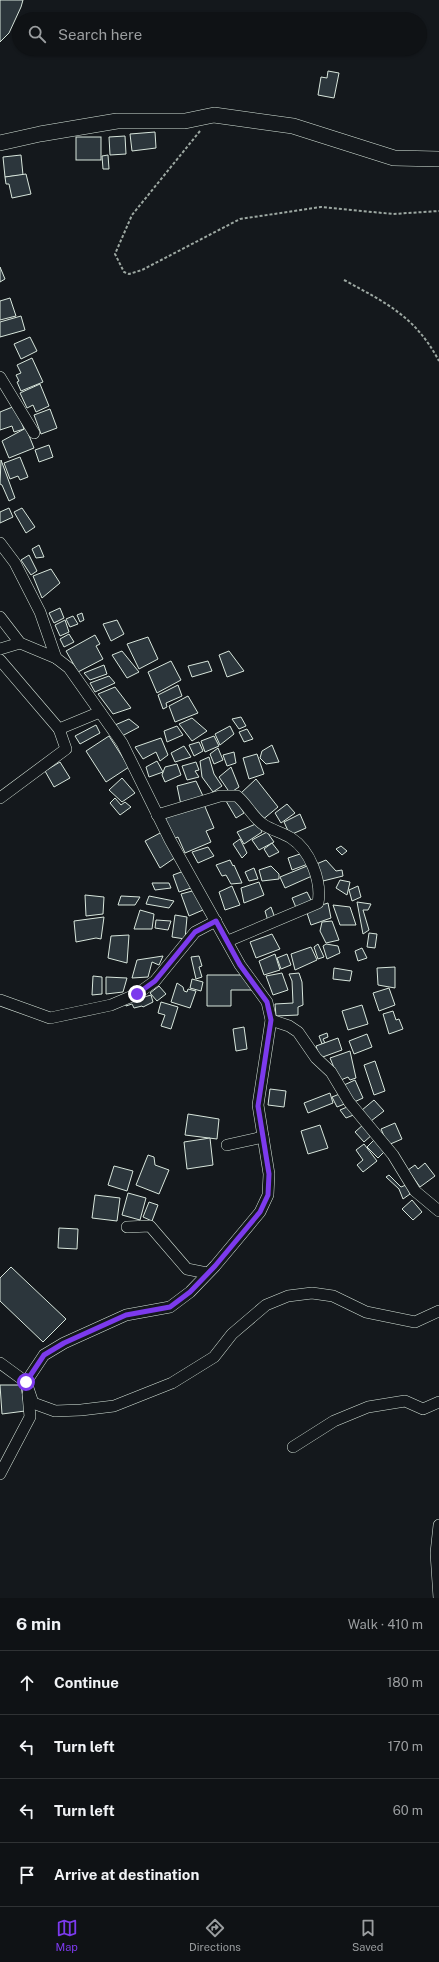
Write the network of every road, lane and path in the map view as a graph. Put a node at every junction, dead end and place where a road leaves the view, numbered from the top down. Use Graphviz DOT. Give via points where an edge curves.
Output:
graph roads {
  1 [pos="214,115"];
  2 [pos="0,143"];
  3 [pos="439,159"];
  4 [pos="439,212"];
  5 [pos="344,280"];
  6 [pos="439,361"];
  7 [pos="0,377"];
  8 [pos="34,433"];
  9 [pos="0,542"];
  10 [pos="0,617"];
  11 [pos="20,643"];
  12 [pos="0,649"];
  13 [pos="56,658"];
  14 [pos="0,660"];
  15 [pos="100,712"];
  16 [pos="59,729"];
  17 [pos="0,798"];
  18 [pos="157,815"];
  19 [pos="216,921"];
  20 [pos="228,941"];
  21 [pos="0,1000"];
  22 [pos="271,1020"];
  23 [pos="263,1138"];
  24 [pos="227,1145"];
  25 [pos="439,1211"];
  26 [pos="127,1227"];
  27 [pos="208,1273"];
  28 [pos="439,1311"];
  29 [pos="0,1364"];
  30 [pos="27,1386"];
  31 [pos="439,1402"];
  32 [pos="293,1447"];
  33 [pos="0,1474"];
  34 [pos="439,1525"];
  35 [pos="438,1598"];
  1 -- 2 [label="street" via="186,121 117,121"];
  1 -- 3 [label="street" via="293,126 394,158"];
  1 -- 4 [label="path" via="132,215 115,254 124,272 129,274 142,270 240,219 321,207 393,214"];
  5 -- 6 [label="path" via="397,310 428,340"];
  7 -- 8 [label="street"];
  9 -- 13 [label="street" via="40,612"];
  10 -- 11 [label="street"];
  11 -- 12 [label="street"];
  11 -- 13 [label="street"];
  13 -- 15 [label="street" via="69,668"];
  14 -- 16 [label="street"];
  15 -- 16 [label="street"];
  15 -- 18 [label="street" via="122,743"];
  16 -- 17 [label="street" via="66,749"];
  18 -- 19 [label="street"];
  18 -- 20 [label="street" via="220,796 237,796 263,824 291,838 305,852 315,876 319,893 318,903"];
  19 -- 20 [label="street"];
  19 -- 21 [label="street" via="195,932 155,981 137,994 111,1005 50,1018"];
  20 -- 22 [label="street" via="240,965 267,1002"];
  22 -- 23 [label="street" via="258,1106"];
  22 -- 25 [label="street" via="283,1023 298,1032 316,1058 331,1072 349,1102 393,1155 415,1191"];
  23 -- 24 [label="street"];
  23 -- 27 [label="street" via="269,1174 268,1195 260,1212"];
  26 -- 27 [label="street" via="150,1226 187,1269"];
  27 -- 30 [label="street" via="190,1292 170,1307 126,1315 88,1331 44,1355"];
  28 -- 30 [label="street" via="416,1322 366,1312 333,1296 312,1293 288,1296 266,1304 232,1334 214,1357 200,1366 172,1383 114,1406 55,1411 33,1403"];
  29 -- 30 [label="street"];
  30 -- 33 [label="street" via="30,1417"];
  31 -- 32 [label="street" via="423,1409 405,1401 368,1407 334,1421"];
  34 -- 35 [label="street" via="436,1553"];
}
